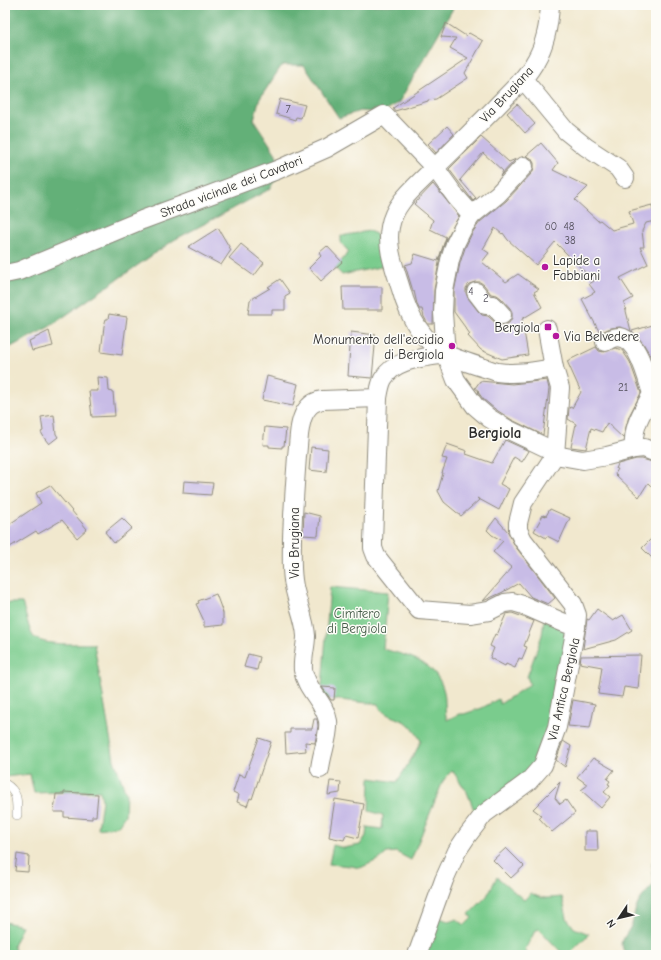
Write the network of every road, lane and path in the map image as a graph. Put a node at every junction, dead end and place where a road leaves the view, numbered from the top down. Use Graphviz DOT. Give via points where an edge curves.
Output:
graph roads {
  1 [pos="550,5"];
  2 [pos="523,79"];
  3 [pos="524,166"];
  4 [pos="435,168"];
  5 [pos="625,178"];
  6 [pos="472,215"];
  7 [pos="5,274"];
  8 [pos="476,292"];
  9 [pos="502,314"];
  10 [pos="547,329"];
  11 [pos="604,342"];
  12 [pos="446,354"];
  13 [pos="554,368"];
  14 [pos="378,398"];
  15 [pos="634,449"];
  16 [pos="656,453"];
  17 [pos="555,455"];
  18 [pos="576,627"];
  19 [pos="320,768"];
  20 [pos="5,784"];
  21 [pos="17,815"];
  22 [pos="417,955"];
  1 -- 2 [label="street, Via Brugiana" via="545,42"];
  2 -- 4 [label="street, Via Brugiana"];
  2 -- 5 [label="street" via="566,131 618,168"];
  3 -- 6 [label="street" via="498,194"];
  4 -- 6 [label="street"];
  4 -- 7 [label="street, Strada vicinale dei Cavatori" via="384,115 327,148 277,170 142,220 19,271"];
  4 -- 12 [label="street, Via Brugiana" via="406,195 396,210 390,226 389,245 411,318 420,332"];
  6 -- 12 [label="street" via="455,244 444,290"];
  8 -- 9 [label="street" via="486,305 493,306"];
  10 -- 13 [label="street"];
  11 -- 15 [label="street" via="614,337 624,338 633,345 642,362 652,394 637,423 633,437"];
  12 -- 13 [label="street, Via Brugiana" via="506,374"];
  12 -- 14 [label="street, Via Brugiana" via="410,360 396,366 383,379"];
  12 -- 17 [label="street" via="456,380 475,406 489,418 547,448"];
  13 -- 17 [label="street" via="560,388"];
  14 -- 18 [label="street, Via Brugiana" via="373,548 376,556 419,610 470,614 489,611 512,602"];
  14 -- 19 [label="street, Via Brugiana" via="313,402 300,424 294,493 292,565 297,603 306,636 303,670 328,723"];
  15 -- 16 [label="street" via="644,448"];
  15 -- 17 [label="street" via="583,460"];
  17 -- 18 [label="street, Via Antica Bergiola" via="523,503 518,530 573,604 577,615"];
  18 -- 22 [label="street, Via Antica Bergiola" via="557,728 543,765 529,781 484,814 467,836 444,880"];
  20 -- 21 [label="lane" via="12,789 16,797"];
}
